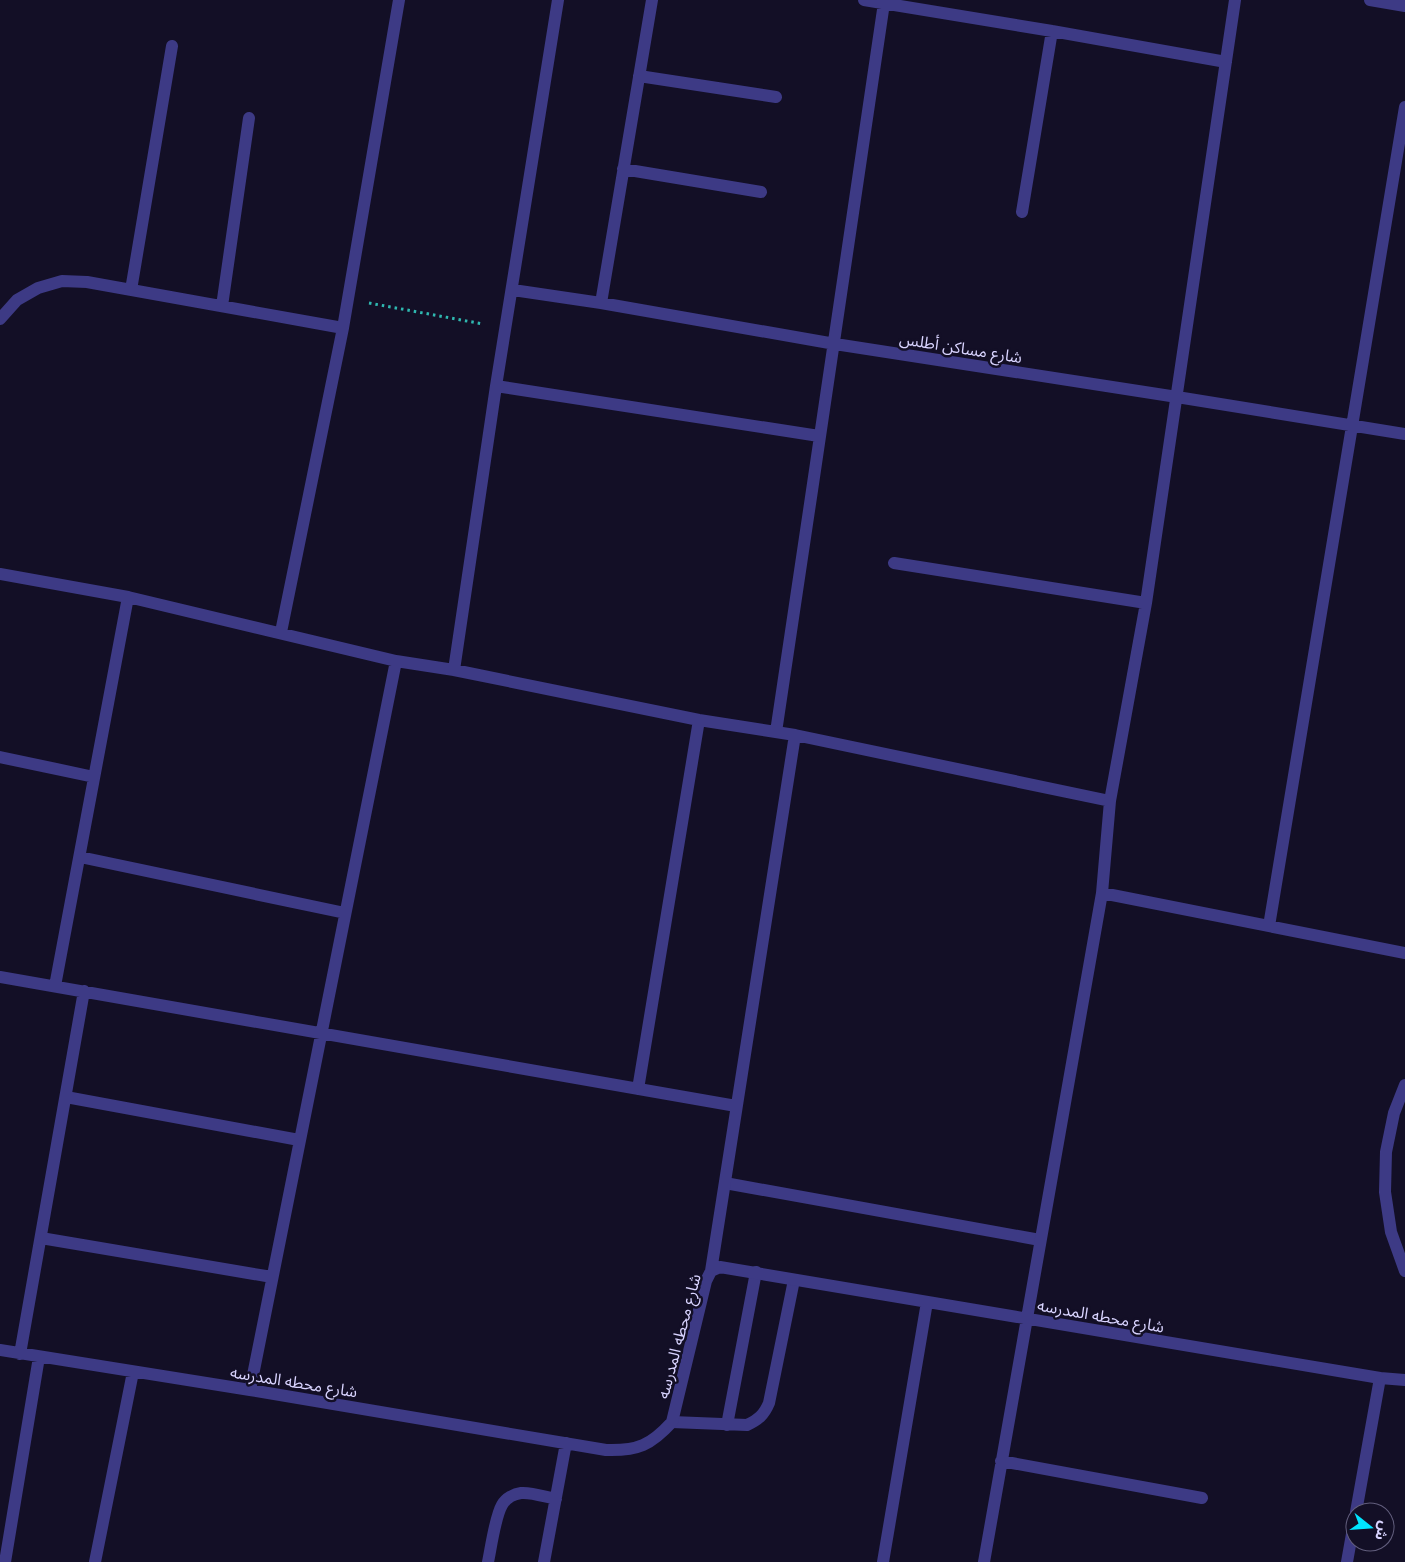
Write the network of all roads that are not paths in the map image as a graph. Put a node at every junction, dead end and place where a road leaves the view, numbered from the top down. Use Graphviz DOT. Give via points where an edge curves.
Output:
graph roads {
  1 [pos="398,0"];
  2 [pos="558,0"];
  3 [pos="652,0"];
  4 [pos="864,0"];
  5 [pos="1235,0"];
  6 [pos="1370,0"];
  7 [pos="884,3"];
  8 [pos="1405,6"];
  9 [pos="1052,31"];
  10 [pos="172,46"];
  11 [pos="1226,62"];
  12 [pos="639,76"];
  13 [pos="776,97"];
  14 [pos="1405,107"];
  15 [pos="249,118"];
  16 [pos="623,169"];
  17 [pos="761,192"];
  18 [pos="1022,212"];
  19 [pos="132,290"];
  20 [pos="513,290"];
  21 [pos="602,303"];
  22 [pos="222,306"];
  23 [pos="0,319"];
  24 [pos="343,328"];
  25 [pos="835,344"];
  26 [pos="496,386"];
  27 [pos="1177,397"];
  28 [pos="1352,426"];
  29 [pos="1405,434"];
  30 [pos="819,436"];
  31 [pos="894,563"];
  32 [pos="0,574"];
  33 [pos="128,597"];
  34 [pos="1146,603"];
  35 [pos="281,632"];
  36 [pos="396,661"];
  37 [pos="454,670"];
  38 [pos="699,720"];
  39 [pos="776,732"];
  40 [pos="795,735"];
  41 [pos="0,757"];
  42 [pos="94,777"];
  43 [pos="1110,801"];
  44 [pos="80,857"];
  45 [pos="1102,893"];
  46 [pos="345,913"];
  47 [pos="1269,926"];
  48 [pos="1405,953"];
  49 [pos="0,977"];
  50 [pos="56,986"];
  51 [pos="84,992"];
  52 [pos="321,1033"];
  53 [pos="1405,1085"];
  54 [pos="638,1089"];
  55 [pos="66,1097"];
  56 [pos="736,1106"];
  57 [pos="299,1140"];
  58 [pos="725,1183"];
  59 [pos="41,1238"];
  60 [pos="1040,1240"];
  61 [pos="711,1270"];
  62 [pos="1405,1271"];
  63 [pos="756,1272"];
  64 [pos="272,1277"];
  65 [pos="794,1280"];
  66 [pos="927,1302"];
  67 [pos="1028,1319"];
  68 [pos="0,1350"];
  69 [pos="20,1354"];
  70 [pos="39,1357"];
  71 [pos="133,1372"];
  72 [pos="1380,1378"];
  73 [pos="1405,1380"];
  74 [pos="250,1390"];
  75 [pos="672,1422"];
  76 [pos="727,1425"];
  77 [pos="566,1443"];
  78 [pos="1002,1461"];
  79 [pos="1202,1498"];
  80 [pos="556,1500"];
  81 [pos="1358,1502"];
  82 [pos="4,1562"];
  83 [pos="95,1562"];
  84 [pos="488,1562"];
  85 [pos="544,1562"];
  86 [pos="883,1562"];
  87 [pos="984,1562"];
  1 -- 24 [label="street"];
  2 -- 20 [label="street"];
  3 -- 12 [label="street"];
  4 -- 7 [label="street"];
  5 -- 11 [label="street"];
  6 -- 8 [label="street"];
  7 -- 9 [label="street"];
  7 -- 25 [label="street"];
  9 -- 11 [label="street"];
  9 -- 18 [label="street"];
  10 -- 19 [label="street"];
  11 -- 27 [label="street"];
  12 -- 13 [label="street"];
  12 -- 16 [label="street"];
  14 -- 28 [label="street"];
  15 -- 22 [label="street"];
  16 -- 17 [label="street"];
  16 -- 21 [label="street"];
  19 -- 22 [label="street"];
  19 -- 23 [label="street" via="62,281 38,288 17,300"];
  20 -- 21 [label="street, شارع مساكن أطلس"];
  20 -- 26 [label="street"];
  21 -- 25 [label="street, شارع مساكن أطلس"];
  22 -- 24 [label="street"];
  24 -- 35 [label="street"];
  25 -- 27 [label="street, شارع مساكن أطلس"];
  25 -- 30 [label="street"];
  26 -- 30 [label="street"];
  26 -- 37 [label="street"];
  27 -- 28 [label="street, شارع مساكن أطلس"];
  27 -- 34 [label="street"];
  28 -- 29 [label="street, شارع مساكن أطلس"];
  28 -- 47 [label="street"];
  30 -- 39 [label="street"];
  31 -- 34 [label="street"];
  32 -- 33 [label="street"];
  33 -- 35 [label="street"];
  33 -- 42 [label="street"];
  34 -- 43 [label="street"];
  35 -- 36 [label="street"];
  36 -- 37 [label="street"];
  36 -- 46 [label="street"];
  37 -- 38 [label="street"];
  38 -- 39 [label="street"];
  38 -- 54 [label="street"];
  39 -- 40 [label="street"];
  40 -- 43 [label="street"];
  40 -- 56 [label="street"];
  41 -- 42 [label="street"];
  42 -- 44 [label="street"];
  43 -- 45 [label="street"];
  44 -- 46 [label="street"];
  44 -- 50 [label="street"];
  45 -- 47 [label="street"];
  45 -- 60 [label="street"];
  46 -- 52 [label="street"];
  47 -- 48 [label="street"];
  49 -- 50 [label="street"];
  50 -- 51 [label="street"];
  51 -- 52 [label="street"];
  51 -- 55 [label="street"];
  52 -- 54 [label="street"];
  52 -- 57 [label="street"];
  53 -- 62 [label="street" via="1394,1113 1386,1152 1385,1192 1391,1232"];
  54 -- 56 [label="street"];
  55 -- 57 [label="street"];
  55 -- 59 [label="street"];
  56 -- 58 [label="street"];
  57 -- 64 [label="street"];
  58 -- 60 [label="street"];
  58 -- 61 [label="street"];
  59 -- 64 [label="street"];
  59 -- 69 [label="street"];
  60 -- 67 [label="street"];
  61 -- 63 [label="street, شارع محطه المدرسه" via="720,1266"];
  61 -- 75 [label="street, شارع محطه المدرسه"];
  63 -- 65 [label="street, شارع محطه المدرسه"];
  63 -- 76 [label="street"];
  64 -- 74 [label="street"];
  65 -- 66 [label="street, شارع محطه المدرسه"];
  65 -- 76 [label="street" via="765,1413 747,1425"];
  66 -- 67 [label="street, شارع محطه المدرسه"];
  66 -- 86 [label="street"];
  67 -- 72 [label="street, شارع محطه المدرسه"];
  67 -- 78 [label="street"];
  68 -- 69 [label="street, شارع محطه المدرسه"];
  69 -- 70 [label="street, شارع محطه المدرسه"];
  70 -- 71 [label="street, شارع محطه المدرسه"];
  70 -- 82 [label="street"];
  71 -- 74 [label="street, شارع محطه المدرسه"];
  71 -- 83 [label="street"];
  72 -- 73 [label="street, شارع محطه المدرسه"];
  72 -- 81 [label="street"];
  74 -- 77 [label="street, شارع محطه المدرسه"];
  75 -- 76 [label="street"];
  75 -- 77 [label="street, شارع محطه المدرسه" via="643,1446 625,1450"];
  77 -- 80 [label="street"];
  78 -- 79 [label="street"];
  78 -- 87 [label="street"];
  80 -- 84 [label="street" via="524,1493 508,1499 499,1514"];
  80 -- 85 [label="street"];
}
